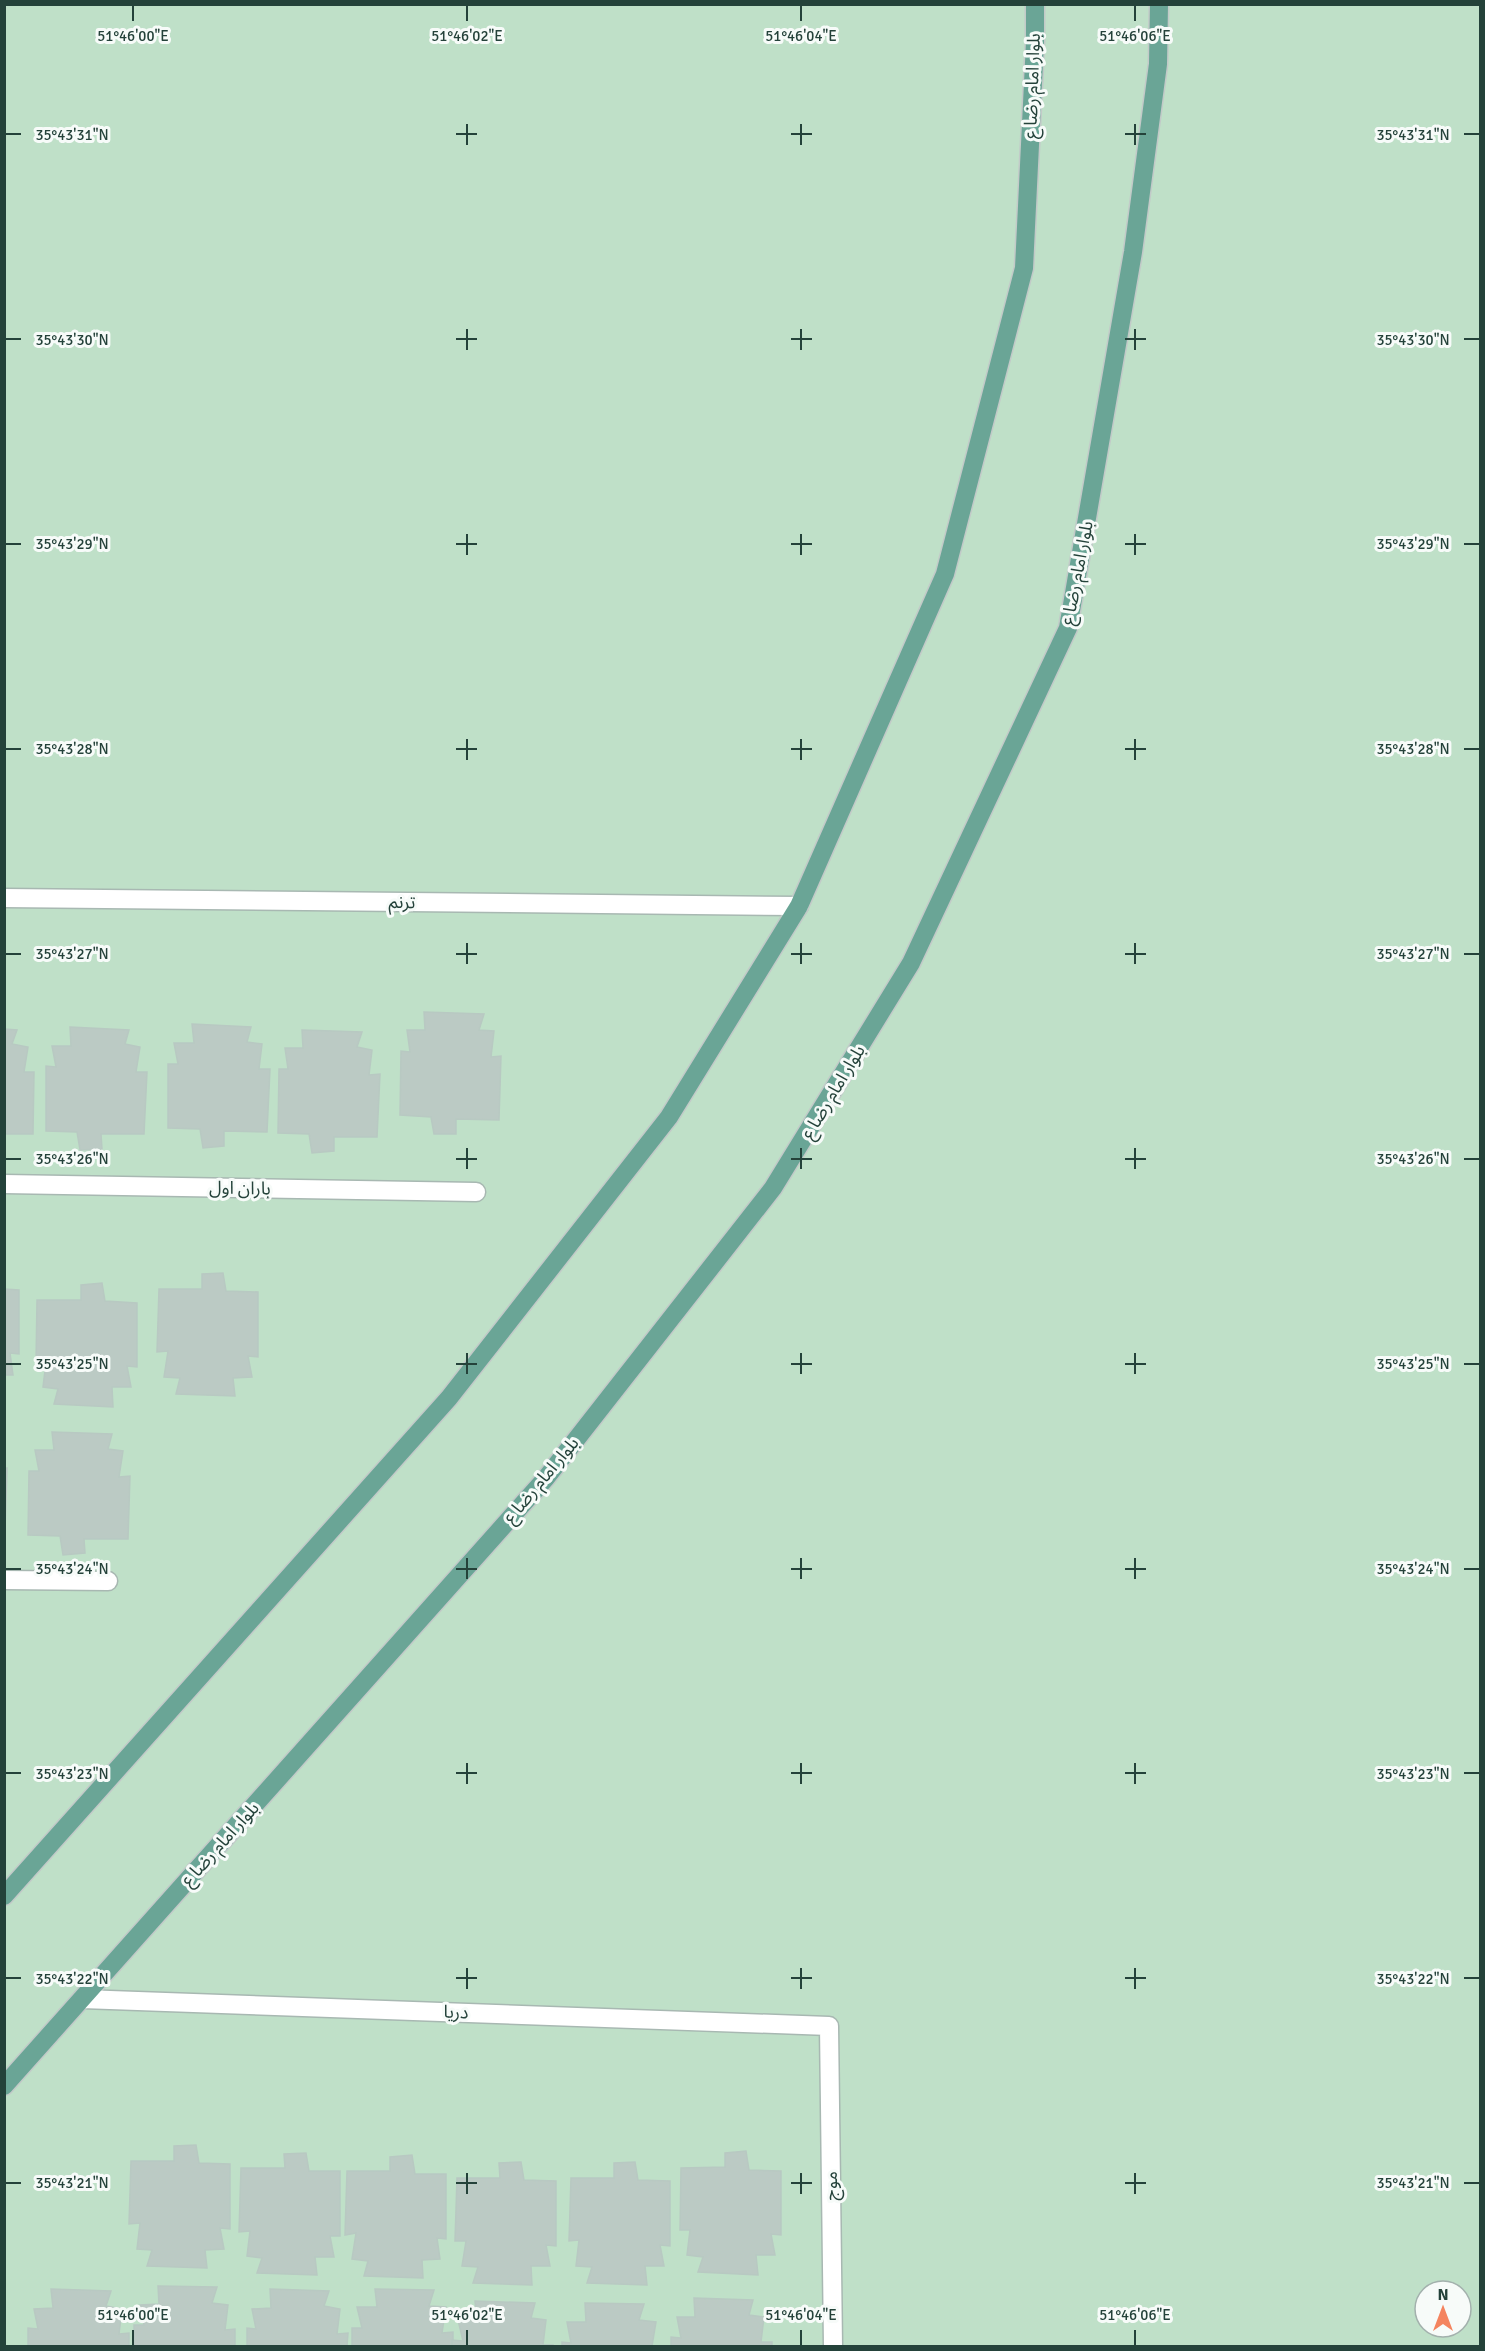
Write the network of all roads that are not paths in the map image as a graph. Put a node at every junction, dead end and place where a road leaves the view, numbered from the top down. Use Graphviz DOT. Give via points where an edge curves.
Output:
graph roads {
  1 [pos="1035,4"];
  2 [pos="1159,4"];
  3 [pos="4,898"];
  4 [pos="799,906"];
  5 [pos="4,1184"];
  6 [pos="476,1192"];
  7 [pos="4,1580"];
  8 [pos="108,1581"];
  9 [pos="4,1896"];
  10 [pos="82,1999"];
  11 [pos="830,2026"];
  12 [pos="4,2086"];
  13 [pos="833,2346"];
  1 -- 4 [label="main road, بلوار امام رضا ع" via="1024,268 948,562"];
  2 -- 10 [label="main road, بلوار امام رضا ع" via="1158,64 1133,252 1068,628 911,963 774,1188 546,1478"];
  3 -- 4 [label="street, ترنم"];
  4 -- 9 [label="main road, بلوار امام رضا ع" via="669,1117 449,1398"];
  5 -- 6 [label="street, باران اول"];
  7 -- 8 [label="street"];
  10 -- 11 [label="street, دریا"];
  10 -- 12 [label="main road, بلوار امام رضا ع"];
  11 -- 13 [label="street, موج"];
}
